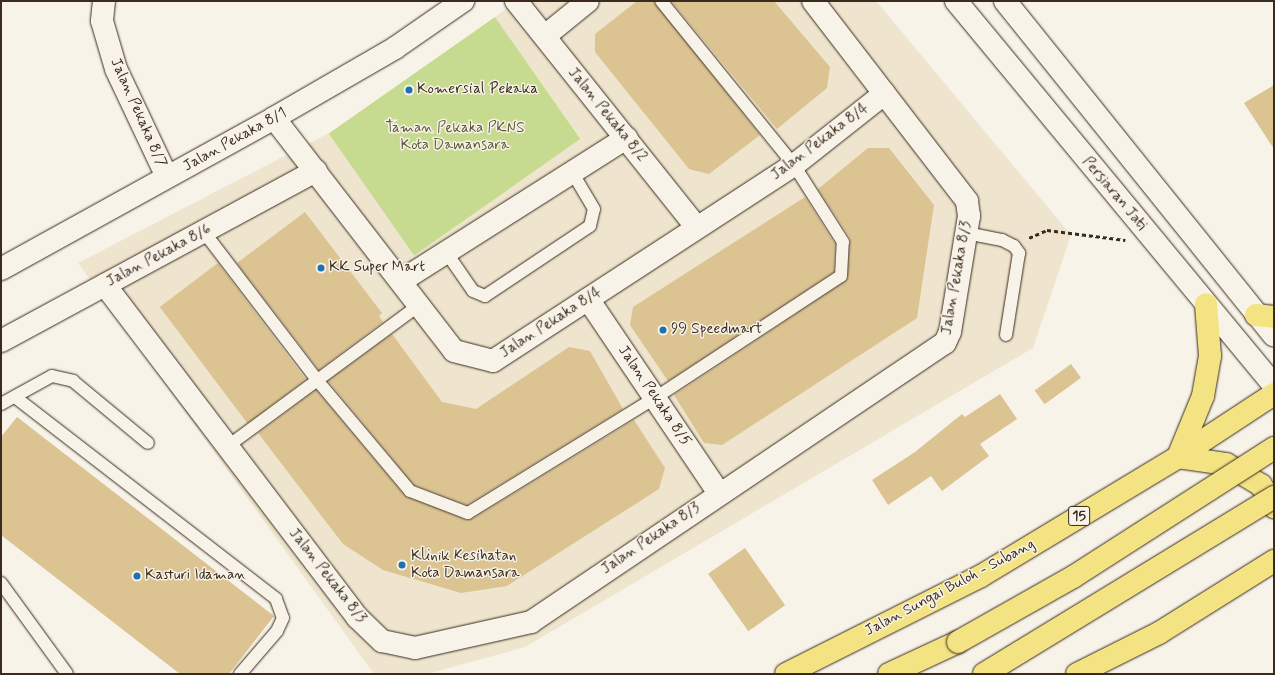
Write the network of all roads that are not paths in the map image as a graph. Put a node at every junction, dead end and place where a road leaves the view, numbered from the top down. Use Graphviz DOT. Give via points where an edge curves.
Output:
graph roads {
  1 [pos="104,1"];
  2 [pos="463,1"];
  3 [pos="516,1"];
  4 [pos="588,1"];
  5 [pos="661,1"];
  6 [pos="813,1"];
  7 [pos="956,1"];
  8 [pos="1005,1"];
  9 [pos="545,36"];
  10 [pos="884,94"];
  11 [pos="274,118"];
  12 [pos="626,138"];
  13 [pos="794,165"];
  14 [pos="316,171"];
  15 [pos="572,172"];
  16 [pos="167,178"];
  17 [pos="697,228"];
  18 [pos="204,232"];
  19 [pos="966,233"];
  20 [pos="446,252"];
  21 [pos="1,269"];
  22 [pos="401,281"];
  23 [pos="105,285"];
  24 [pos="588,300"];
  25 [pos="1206,304"];
  26 [pos="419,305"];
  27 [pos="1265,316"];
  28 [pos="1006,335"];
  29 [pos="1274,335"];
  30 [pos="1,341"];
  31 [pos="317,380"];
  32 [pos="1274,385"];
  33 [pos="1274,394"];
  34 [pos="15,397"];
  35 [pos="655,398"];
  36 [pos="1,404"];
  37 [pos="148,443"];
  38 [pos="228,446"];
  39 [pos="1274,448"];
  40 [pos="1178,457"];
  41 [pos="719,493"];
  42 [pos="1274,497"];
  43 [pos="1274,507"];
  44 [pos="1274,542"];
  45 [pos="1271,563"];
  46 [pos="1,583"];
  47 [pos="67,674"];
  48 [pos="240,674"];
  49 [pos="786,674"];
  50 [pos="889,674"];
  51 [pos="984,674"];
  52 [pos="1077,674"];
  1 -- 16 [label="street, Jalan Pekaka 8/7" via="102,21 116,69"];
  2 -- 11 [label="street, Jalan Pekaka 8/1" via="395,48"];
  3 -- 9 [label="street, Jalan Pekaka 8/2"];
  4 -- 9 [label="street"];
  5 -- 13 [label="lane"];
  6 -- 10 [label="street, Jalan Pekaka 8/3"];
  7 -- 25 [label="street, Persiaran Jati"];
  8 -- 27 [label="street"];
  9 -- 12 [label="street, Jalan Pekaka 8/2"];
  10 -- 13 [label="street, Jalan Pekaka 8/4"];
  10 -- 19 [label="street, Jalan Pekaka 8/3" via="967,201 969,216"];
  11 -- 14 [label="street, Jalan Pekaka 8/4"];
  11 -- 16 [label="street, Jalan Pekaka 8/1"];
  12 -- 15 [label="street"];
  12 -- 17 [label="street, Jalan Pekaka 8/2"];
  13 -- 17 [label="street, Jalan Pekaka 8/4"];
  13 -- 35 [label="lane" via="843,242 841,276"];
  14 -- 18 [label="street, Jalan Pekaka 8/6"];
  14 -- 22 [label="street, Jalan Pekaka 8/4"];
  15 -- 20 [label="street"];
  15 -- 20 [label="lane" via="594,209 590,226 485,296 473,291"];
  16 -- 21 [label="street, Jalan Pekaka 8/1"];
  17 -- 24 [label="street, Jalan Pekaka 8/4"];
  18 -- 23 [label="street, Jalan Pekaka 8/6"];
  18 -- 31 [label="lane"];
  19 -- 28 [label="lane" via="1002,240 1014,246 1019,253"];
  19 -- 41 [label="street, Jalan Pekaka 8/3" via="950,332 945,343"];
  20 -- 22 [label="street"];
  22 -- 26 [label="street, Jalan Pekaka 8/4"];
  23 -- 30 [label="street, Jalan Pekaka 8/6"];
  23 -- 38 [label="street, Jalan Pekaka 8/3"];
  24 -- 26 [label="street, Jalan Pekaka 8/4" via="493,361 454,351"];
  24 -- 35 [label="street, Jalan Pekaka 8/5"];
  25 -- 32 [label="street, Persiaran Jati"];
  25 -- 40 [label="highway" via="1210,356 1203,396"];
  26 -- 31 [label="lane"];
  27 -- 29 [label="street"];
  31 -- 35 [label="lane" via="410,492 468,513"];
  31 -- 38 [label="lane"];
  33 -- 40 [label="highway, Jalan Sungai Buloh - Subang / 15"];
  34 -- 36 [label="lane"];
  34 -- 37 [label="lane" via="52,376 73,381"];
  34 -- 48 [label="lane" via="276,599 283,618 277,631"];
  35 -- 41 [label="street, Jalan Pekaka 8/5"];
  38 -- 41 [label="street, Jalan Pekaka 8/3" via="357,617 382,641 415,648 531,622"];
  39 -- 50 [label="highway, bridge" via="1074,576 958,642"];
  40 -- 43 [label="highway" via="1226,464 1261,485"];
  40 -- 49 [label="highway, Jalan Sungai Buloh - Subang / 15" via="981,576"];
  42 -- 51 [label="highway, bridge"];
  44 -- 45 [label="highway"];
  45 -- 52 [label="highway" via="1159,634"];
  46 -- 47 [label="lane"];
}
